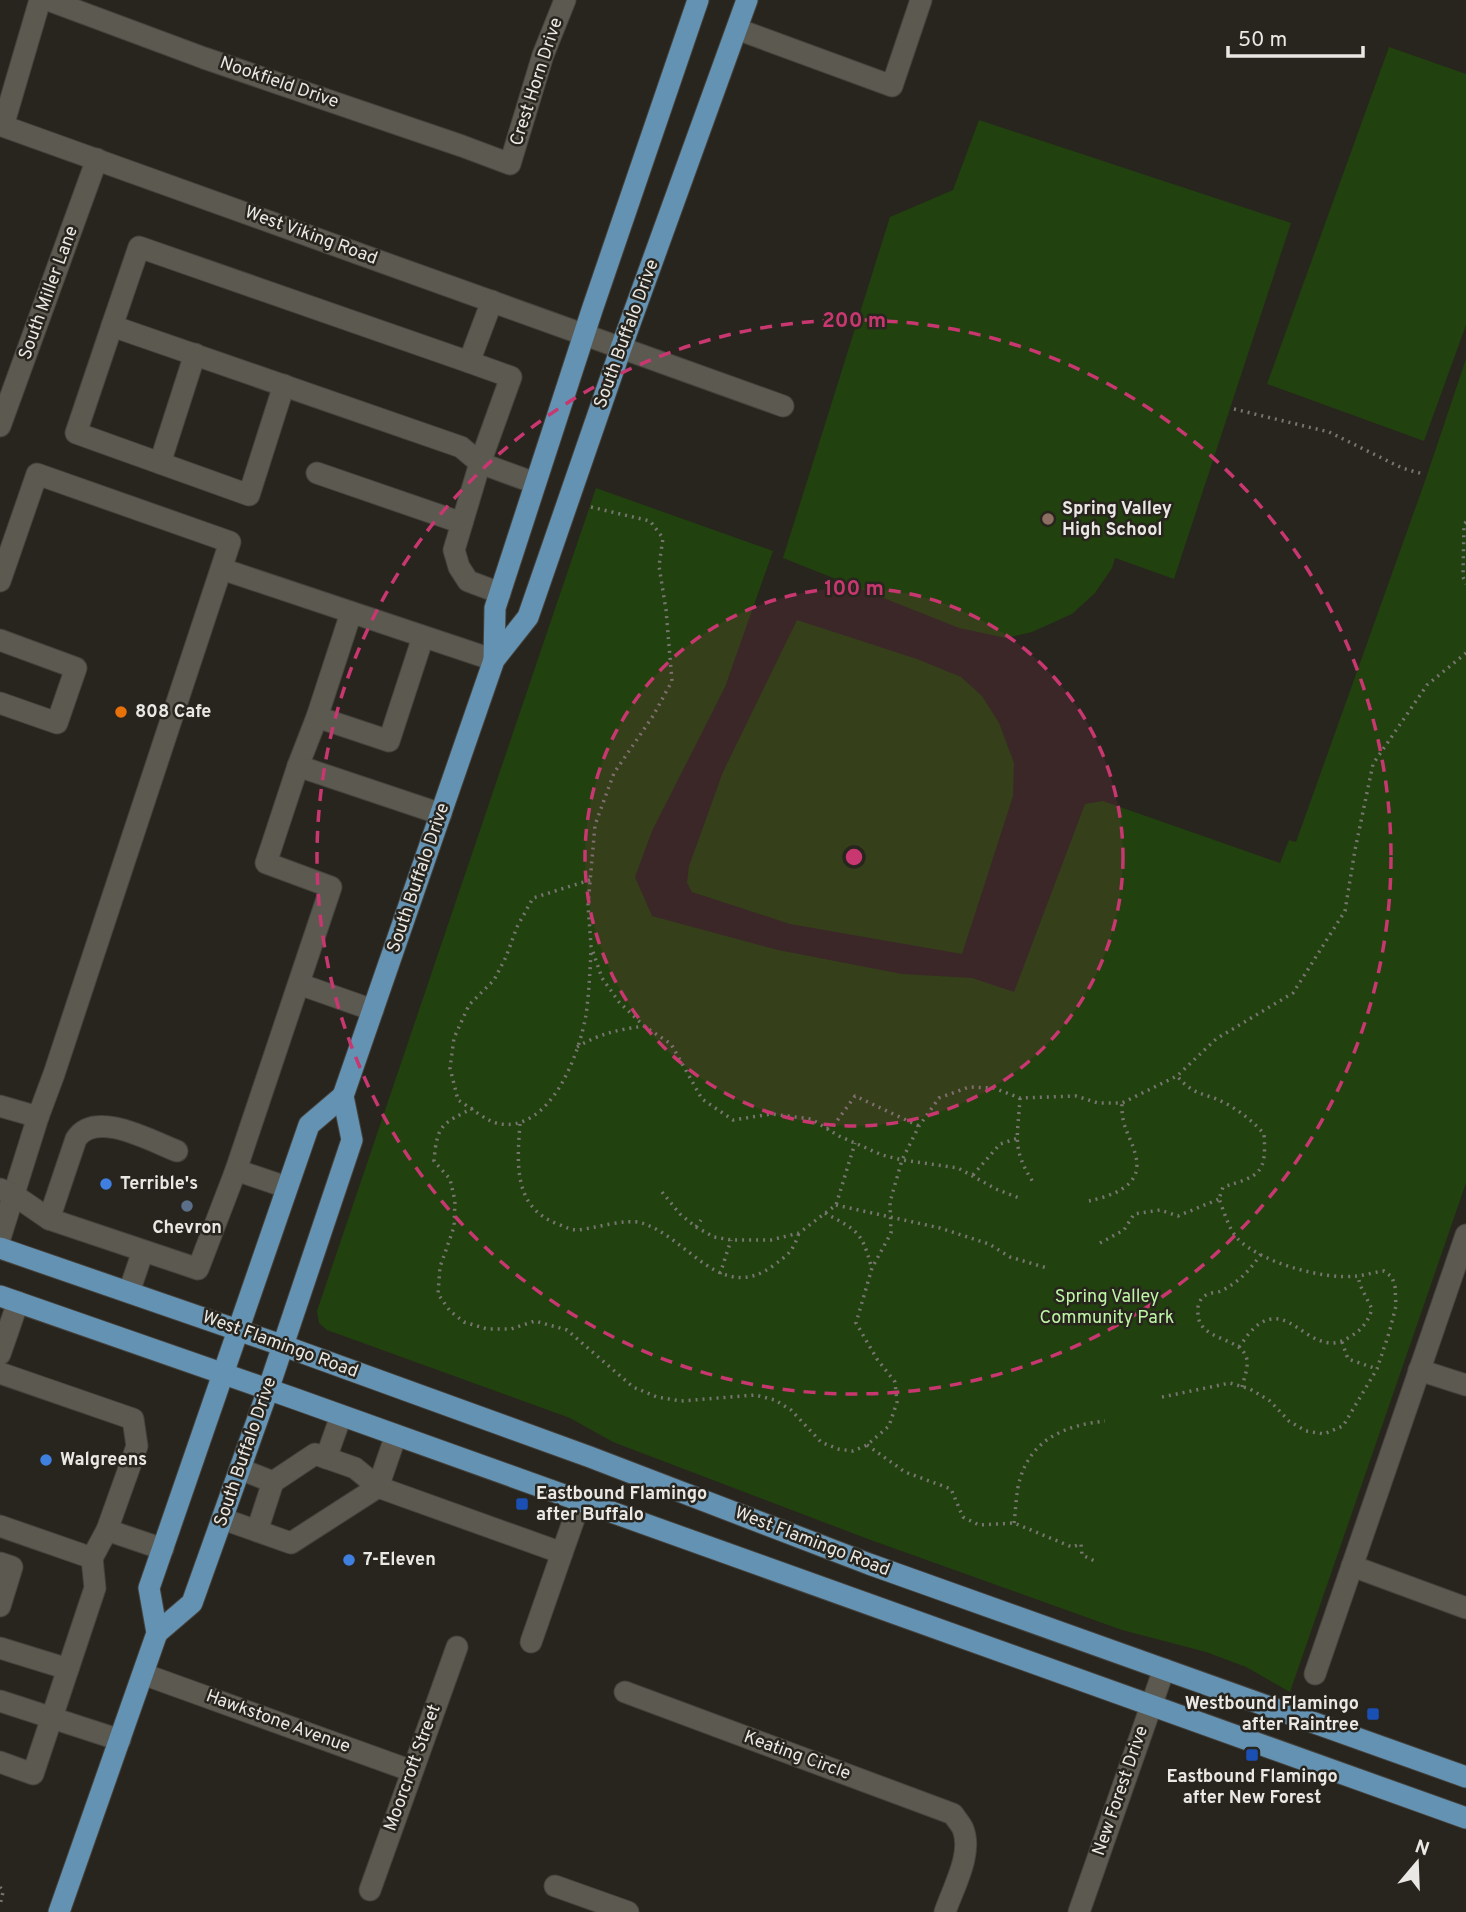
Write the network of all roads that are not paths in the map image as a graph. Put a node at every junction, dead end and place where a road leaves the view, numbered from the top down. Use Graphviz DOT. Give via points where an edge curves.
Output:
graph roads {
  1 [pos="40,0"];
  2 [pos="48,0"];
  3 [pos="565,0"];
  4 [pos="698,0"];
  5 [pos="747,0"];
  6 [pos="921,0"];
  7 [pos="737,29"];
  8 [pos="1,125"];
  9 [pos="97,159"];
  10 [pos="510,164"];
  11 [pos="492,301"];
  12 [pos="112,326"];
  13 [pos="584,334"];
  14 [pos="621,348"];
  15 [pos="195,354"];
  16 [pos="469,362"];
  17 [pos="284,385"];
  18 [pos="783,406"];
  19 [pos="0,426"];
  20 [pos="160,463"];
  21 [pos="480,463"];
  22 [pos="317,473"];
  23 [pos="535,483"];
  24 [pos="462,523"];
  25 [pos="222,569"];
  26 [pos="0,581"];
  27 [pos="500,593"];
  28 [pos="351,612"];
  29 [pos="423,637"];
  30 [pos="0,640"];
  31 [pos="494,660"];
  32 [pos="0,702"];
  33 [pos="317,717"];
  34 [pos="298,766"];
  35 [pos="441,814"];
  36 [pos="299,984"];
  37 [pos="373,1010"];
  38 [pos="343,1096"];
  39 [pos="0,1106"];
  40 [pos="38,1117"];
  41 [pos="177,1151"];
  42 [pos="236,1170"];
  43 [pos="286,1187"];
  44 [pos="7,1192"];
  45 [pos="49,1219"];
  46 [pos="1466,1234"];
  47 [pos="0,1238"];
  48 [pos="0,1248"];
  49 [pos="143,1251"];
  50 [pos="129,1292"];
  51 [pos="9,1299"];
  52 [pos="240,1331"];
  53 [pos="284,1346"];
  54 [pos="0,1354"];
  55 [pos="1419,1370"];
  56 [pos="0,1373"];
  57 [pos="224,1374"];
  58 [pos="1466,1385"];
  59 [pos="268,1390"];
  60 [pos="341,1416"];
  61 [pos="396,1435"];
  62 [pos="327,1458"];
  63 [pos="240,1469"];
  64 [pos="273,1482"];
  65 [pos="378,1488"];
  66 [pos="580,1502"];
  67 [pos="223,1519"];
  68 [pos="0,1526"];
  69 [pos="107,1530"];
  70 [pos="257,1531"];
  71 [pos="27,1535"];
  72 [pos="163,1549"];
  73 [pos="562,1553"];
  74 [pos="92,1558"];
  75 [pos="6,1565"];
  76 [pos="1352,1566"];
  77 [pos="0,1606"];
  78 [pos="1466,1608"];
  79 [pos="157,1633"];
  80 [pos="531,1642"];
  81 [pos="0,1647"];
  82 [pos="457,1647"];
  83 [pos="68,1669"];
  84 [pos="1164,1669"];
  85 [pos="143,1674"];
  86 [pos="1315,1674"];
  87 [pos="625,1692"];
  88 [pos="0,1701"];
  89 [pos="1151,1705"];
  90 [pos="52,1717"];
  91 [pos="120,1740"];
  92 [pos="0,1762"];
  93 [pos="412,1771"];
  94 [pos="1466,1777"];
  95 [pos="1465,1813"];
  96 [pos="555,1886"];
  97 [pos="370,1890"];
  98 [pos="60,1912"];
  99 [pos="628,1912"];
  100 [pos="945,1912"];
  101 [pos="1079,1912"];
  1 -- 8 [label="street"];
  2 -- 10 [label="street, Nookfield Drive"];
  3 -- 10 [label="street, Crest Horn Drive"];
  4 -- 13 [label="main road, South Buffalo Drive"];
  5 -- 7 [label="main road, South Buffalo Drive"];
  6 -- 7 [label="street" via="892,86"];
  7 -- 14 [label="main road, South Buffalo Drive"];
  8 -- 9 [label="street, West Viking Road"];
  9 -- 11 [label="street, West Viking Road"];
  9 -- 19 [label="street, South Miller Lane"];
  11 -- 13 [label="street, West Viking Road"];
  11 -- 16 [label="street"];
  12 -- 15 [label="street"];
  12 -- 16 [label="street" via="139,247"];
  12 -- 20 [label="street" via="76,433"];
  13 -- 14 [label="street, West Viking Road"];
  13 -- 23 [label="main road, South Buffalo Drive"];
  14 -- 18 [label="street, West Viking Road"];
  14 -- 31 [label="main road, South Buffalo Drive" via="527,617"];
  15 -- 17 [label="street"];
  15 -- 20 [label="street"];
  16 -- 21 [label="street" via="511,377"];
  17 -- 20 [label="street" via="249,495"];
  17 -- 21 [label="street" via="461,447"];
  21 -- 23 [label="street"];
  21 -- 24 [label="street"];
  22 -- 24 [label="street"];
  23 -- 27 [label="main road, South Buffalo Drive"];
  24 -- 27 [label="street" via="454,550 459,567 468,581"];
  25 -- 26 [label="street" via="230,542 37,474"];
  25 -- 28 [label="street"];
  25 -- 40 [label="street"];
  27 -- 31 [label="main road, South Buffalo Drive" via="495,608"];
  28 -- 29 [label="street"];
  28 -- 33 [label="street"];
  29 -- 31 [label="street"];
  29 -- 33 [label="street" via="390,741"];
  30 -- 32 [label="street" via="76,668 57,723"];
  31 -- 35 [label="main road, South Buffalo Drive"];
  33 -- 34 [label="street"];
  34 -- 35 [label="street"];
  34 -- 36 [label="street" via="266,863 331,887"];
  35 -- 37 [label="main road, South Buffalo Drive"];
  36 -- 37 [label="street"];
  36 -- 42 [label="street"];
  37 -- 38 [label="main road, South Buffalo Drive"];
  38 -- 43 [label="main road" via="309,1125"];
  38 -- 53 [label="main road, South Buffalo Drive" via="352,1140"];
  39 -- 40 [label="street"];
  40 -- 44 [label="street"];
  41 -- 45 [label="street" via="106,1125 81,1131"];
  42 -- 43 [label="street"];
  42 -- 49 [label="street" via="198,1269"];
  43 -- 52 [label="main road"];
  44 -- 45 [label="street"];
  44 -- 47 [label="street"];
  45 -- 49 [label="street"];
  46 -- 55 [label="street"];
  48 -- 50 [label="main road, West Flamingo Road"];
  49 -- 50 [label="street"];
  50 -- 52 [label="main road, West Flamingo Road"];
  51 -- 54 [label="street"];
  51 -- 57 [label="main road"];
  52 -- 53 [label="main road, West Flamingo Road"];
  52 -- 57 [label="main road"];
  53 -- 59 [label="main road, South Buffalo Drive"];
  53 -- 84 [label="main road, West Flamingo Road"];
  55 -- 58 [label="street"];
  55 -- 76 [label="street"];
  56 -- 69 [label="street" via="133,1419 137,1446"];
  57 -- 59 [label="main road"];
  57 -- 72 [label="main road"];
  59 -- 60 [label="main road"];
  59 -- 63 [label="main road, South Buffalo Drive"];
  60 -- 61 [label="main road"];
  60 -- 62 [label="street"];
  61 -- 65 [label="street"];
  61 -- 66 [label="main road"];
  62 -- 64 [label="street" via="315,1454"];
  62 -- 65 [label="street" via="355,1468"];
  63 -- 64 [label="street"];
  63 -- 67 [label="main road, South Buffalo Drive"];
  64 -- 70 [label="street"];
  65 -- 70 [label="street" via="291,1544"];
  65 -- 73 [label="street"];
  66 -- 73 [label="street"];
  66 -- 89 [label="main road"];
  67 -- 70 [label="street"];
  67 -- 79 [label="main road, South Buffalo Drive" via="192,1603"];
  68 -- 71 [label="street"];
  69 -- 72 [label="street"];
  69 -- 74 [label="street"];
  71 -- 74 [label="street"];
  71 -- 75 [label="street"];
  72 -- 79 [label="main road" via="149,1588"];
  73 -- 80 [label="street"];
  74 -- 83 [label="street" via="95,1588"];
  75 -- 77 [label="street"];
  76 -- 78 [label="street"];
  76 -- 86 [label="street"];
  79 -- 85 [label="main road"];
  81 -- 83 [label="street"];
  82 -- 93 [label="street, Moorcroft Street"];
  83 -- 90 [label="street"];
  84 -- 89 [label="street, New Forest Drive"];
  84 -- 94 [label="main road, West Flamingo Road"];
  85 -- 91 [label="main road"];
  85 -- 93 [label="street, Hawkstone Avenue"];
  87 -- 100 [label="street, Keating Circle" via="953,1814 966,1843"];
  88 -- 90 [label="street"];
  89 -- 95 [label="main road"];
  89 -- 101 [label="street, New Forest Drive"];
  90 -- 91 [label="street"];
  90 -- 92 [label="street" via="33,1774"];
  91 -- 98 [label="main road"];
  93 -- 97 [label="street, Moorcroft Street"];
  96 -- 99 [label="street"];
}
